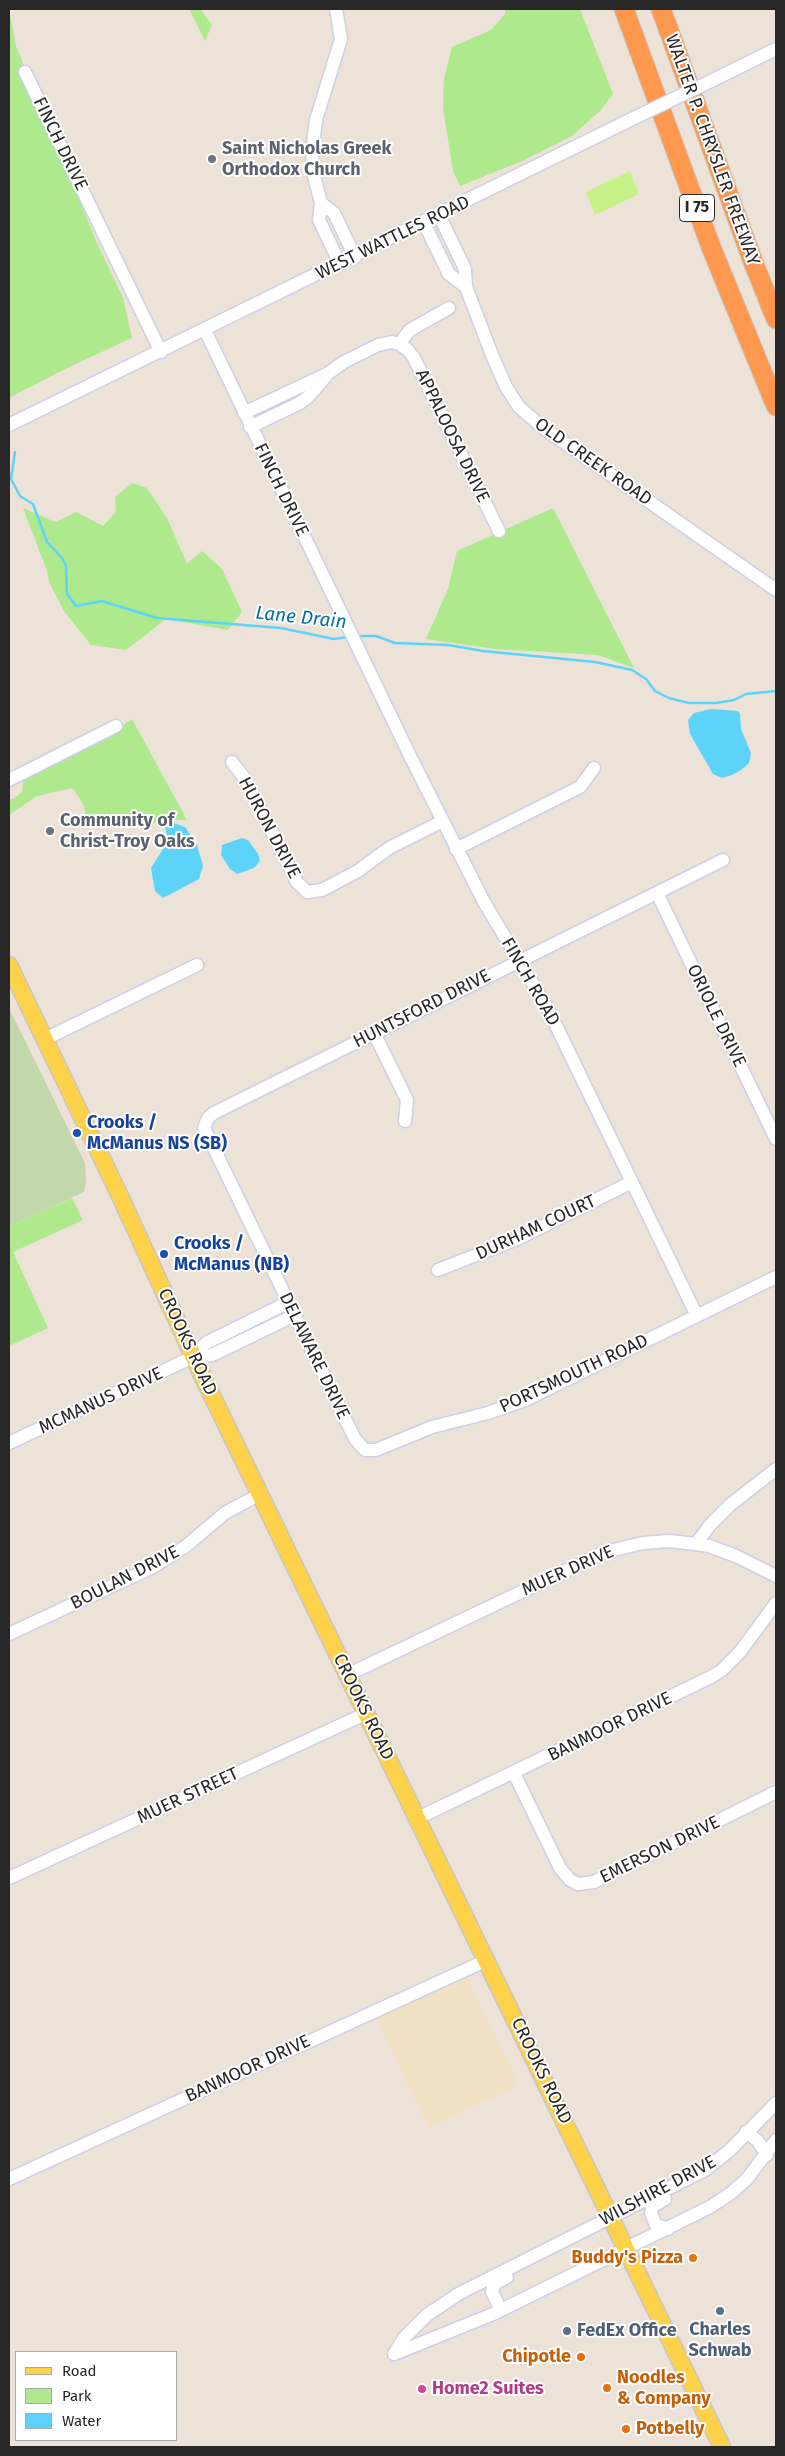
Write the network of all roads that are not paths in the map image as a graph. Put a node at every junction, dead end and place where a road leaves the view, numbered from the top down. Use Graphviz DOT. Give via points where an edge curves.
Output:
graph roads {
  1 [pos="336,9"];
  2 [pos="624,9"];
  3 [pos="660,9"];
  4 [pos="776,49"];
  5 [pos="25,72"];
  6 [pos="321,203"];
  7 [pos="439,215"];
  8 [pos="424,222"];
  9 [pos="355,257"];
  10 [pos="340,264"];
  11 [pos="466,287"];
  12 [pos="449,308"];
  13 [pos="776,319"];
  14 [pos="205,330"];
  15 [pos="399,344"];
  16 [pos="161,352"];
  17 [pos="327,374"];
  18 [pos="776,406"];
  19 [pos="244,413"];
  20 [pos="9,425"];
  21 [pos="250,427"];
  22 [pos="499,531"];
  23 [pos="776,590"];
  24 [pos="358,650"];
  25 [pos="116,726"];
  26 [pos="232,762"];
  27 [pos="594,768"];
  28 [pos="9,780"];
  29 [pos="443,821"];
  30 [pos="456,849"];
  31 [pos="723,860"];
  32 [pos="657,893"];
  33 [pos="518,960"];
  34 [pos="9,965"];
  35 [pos="196,965"];
  36 [pos="374,1033"];
  37 [pos="46,1039"];
  38 [pos="405,1121"];
  39 [pos="205,1123"];
  40 [pos="776,1139"];
  41 [pos="632,1182"];
  42 [pos="438,1270"];
  43 [pos="776,1277"];
  44 [pos="289,1302"];
  45 [pos="295,1315"];
  46 [pos="697,1316"];
  47 [pos="193,1357"];
  48 [pos="9,1444"];
  49 [pos="365,1450"];
  50 [pos="776,1468"];
  51 [pos="260,1494"];
  52 [pos="696,1544"];
  53 [pos="776,1576"];
  54 [pos="776,1603"];
  55 [pos="9,1634"];
  56 [pos="347,1676"];
  57 [pos="367,1714"];
  58 [pos="514,1773"];
  59 [pos="776,1792"];
  60 [pos="418,1818"];
  61 [pos="9,1878"];
  62 [pos="487,1960"];
  63 [pos="776,2103"];
  64 [pos="746,2132"];
  65 [pos="776,2140"];
  66 [pos="729,2151"];
  67 [pos="767,2155"];
  68 [pos="9,2179"];
  69 [pos="611,2218"];
  70 [pos="668,2229"];
  71 [pos="627,2249"];
  72 [pos="526,2260"];
  73 [pos="501,2310"];
  74 [pos="427,2315"];
  75 [pos="438,2337"];
  76 [pos="722,2447"];
  1 -- 6 [label="street" via="341,39 313,138 313,172"];
  2 -- 18 [label="highway, WALTER P. CHRYSLER FREEWAY / I 75" via="711,247"];
  3 -- 13 [label="highway, WALTER P. CHRYSLER FREEWAY / I 75"];
  4 -- 7 [label="street, WEST WATTLES ROAD, bridge"];
  5 -- 16 [label="street, FINCH DRIVE"];
  6 -- 9 [label="street" via="334,213"];
  6 -- 10 [label="street" via="319,220"];
  7 -- 8 [label="street, WEST WATTLES ROAD"];
  7 -- 11 [label="street, OLD CREEK ROAD" via="465,269"];
  8 -- 9 [label="street, WEST WATTLES ROAD"];
  8 -- 11 [label="street, OLD CREEK ROAD" via="449,274"];
  9 -- 10 [label="street, WEST WATTLES ROAD"];
  10 -- 14 [label="street, WEST WATTLES ROAD"];
  11 -- 23 [label="street, OLD CREEK ROAD" via="506,387 530,418"];
  12 -- 15 [label="street" via="410,330"];
  14 -- 16 [label="street, WEST WATTLES ROAD"];
  14 -- 19 [label="street, FINCH DRIVE"];
  15 -- 17 [label="street" via="378,345"];
  15 -- 22 [label="street, APPALOOSA DRIVE" via="414,358"];
  16 -- 20 [label="street, WEST WATTLES ROAD"];
  17 -- 19 [label="street"];
  17 -- 21 [label="street" via="300,403"];
  19 -- 21 [label="street, FINCH DRIVE"];
  21 -- 24 [label="street, FINCH DRIVE"];
  24 -- 29 [label="street, FINCH ROAD"];
  25 -- 28 [label="street"];
  26 -- 29 [label="street, HURON DRIVE" via="246,780 297,882 307,892 322,890 366,866 389,848"];
  27 -- 30 [label="street" via="580,787"];
  29 -- 30 [label="street, FINCH ROAD"];
  30 -- 33 [label="street, FINCH ROAD"];
  31 -- 32 [label="street, HUNTSFORD DRIVE"];
  32 -- 33 [label="street, HUNTSFORD DRIVE"];
  32 -- 40 [label="street, ORIOLE DRIVE"];
  33 -- 36 [label="street, HUNTSFORD DRIVE"];
  33 -- 41 [label="street, FINCH ROAD" via="548,1009"];
  34 -- 37 [label="main road, CROOKS ROAD"];
  35 -- 37 [label="street"];
  36 -- 38 [label="street" via="408,1100"];
  36 -- 39 [label="street, HUNTSFORD DRIVE" via="214,1112"];
  37 -- 47 [label="main road, CROOKS ROAD"];
  39 -- 44 [label="street, DELAWARE DRIVE" via="206,1133"];
  41 -- 42 [label="street, DURHAM COURT" via="517,1238"];
  41 -- 46 [label="street, FINCH ROAD"];
  43 -- 46 [label="street, PORTSMOUTH ROAD"];
  44 -- 45 [label="street, DELAWARE DRIVE"];
  44 -- 47 [label="street" via="206,1343"];
  45 -- 47 [label="street" via="212,1355"];
  45 -- 49 [label="street, DELAWARE DRIVE" via="355,1439"];
  46 -- 49 [label="street, PORTSMOUTH ROAD" via="525,1400 432,1427 376,1450"];
  47 -- 48 [label="street, MCMANUS DRIVE"];
  47 -- 51 [label="main road, CROOKS ROAD"];
  50 -- 52 [label="street" via="730,1505"];
  51 -- 55 [label="street, BOULAN DRIVE" via="225,1513 186,1546 153,1567"];
  51 -- 56 [label="main road, CROOKS ROAD"];
  52 -- 53 [label="street, MUER DRIVE" via="736,1556"];
  52 -- 56 [label="street, MUER DRIVE" via="643,1542 605,1552"];
  54 -- 58 [label="street, BANMOOR DRIVE" via="740,1652 722,1670"];
  56 -- 57 [label="main road, CROOKS ROAD"];
  57 -- 60 [label="main road, CROOKS ROAD"];
  57 -- 61 [label="street, MUER STREET"];
  58 -- 59 [label="street, EMERSON DRIVE" via="560,1868 578,1884 594,1882"];
  58 -- 60 [label="street, BANMOOR DRIVE"];
  60 -- 62 [label="main road, CROOKS ROAD"];
  62 -- 68 [label="street, BANMOOR DRIVE"];
  62 -- 69 [label="main road, CROOKS ROAD"];
  63 -- 64 [label="street, WILSHIRE DRIVE"];
  64 -- 66 [label="street, WILSHIRE DRIVE"];
  64 -- 67 [label="street" via="758,2141"];
  65 -- 67 [label="street, WILSHIRE DRIVE"];
  66 -- 69 [label="street, WILSHIRE DRIVE" via="696,2175"];
  66 -- 70 [label="street" via="716,2171 652,2207 654,2222 659,2228"];
  67 -- 70 [label="street, WILSHIRE DRIVE" via="731,2193"];
  69 -- 71 [label="main road, CROOKS ROAD"];
  69 -- 72 [label="street, WILSHIRE DRIVE"];
  70 -- 71 [label="street, WILSHIRE DRIVE"];
  71 -- 73 [label="street, WILSHIRE DRIVE"];
  71 -- 76 [label="main road, CROOKS ROAD"];
  72 -- 73 [label="street, WILSHIRE DRIVE" via="513,2274 494,2284 492,2292"];
  72 -- 74 [label="street, WILSHIRE DRIVE" via="472,2286"];
  73 -- 75 [label="street, WILSHIRE DRIVE"];
  74 -- 75 [label="street" via="428,2324"];
  74 -- 75 [label="street, WILSHIRE DRIVE" via="404,2338 394,2354"];
}
